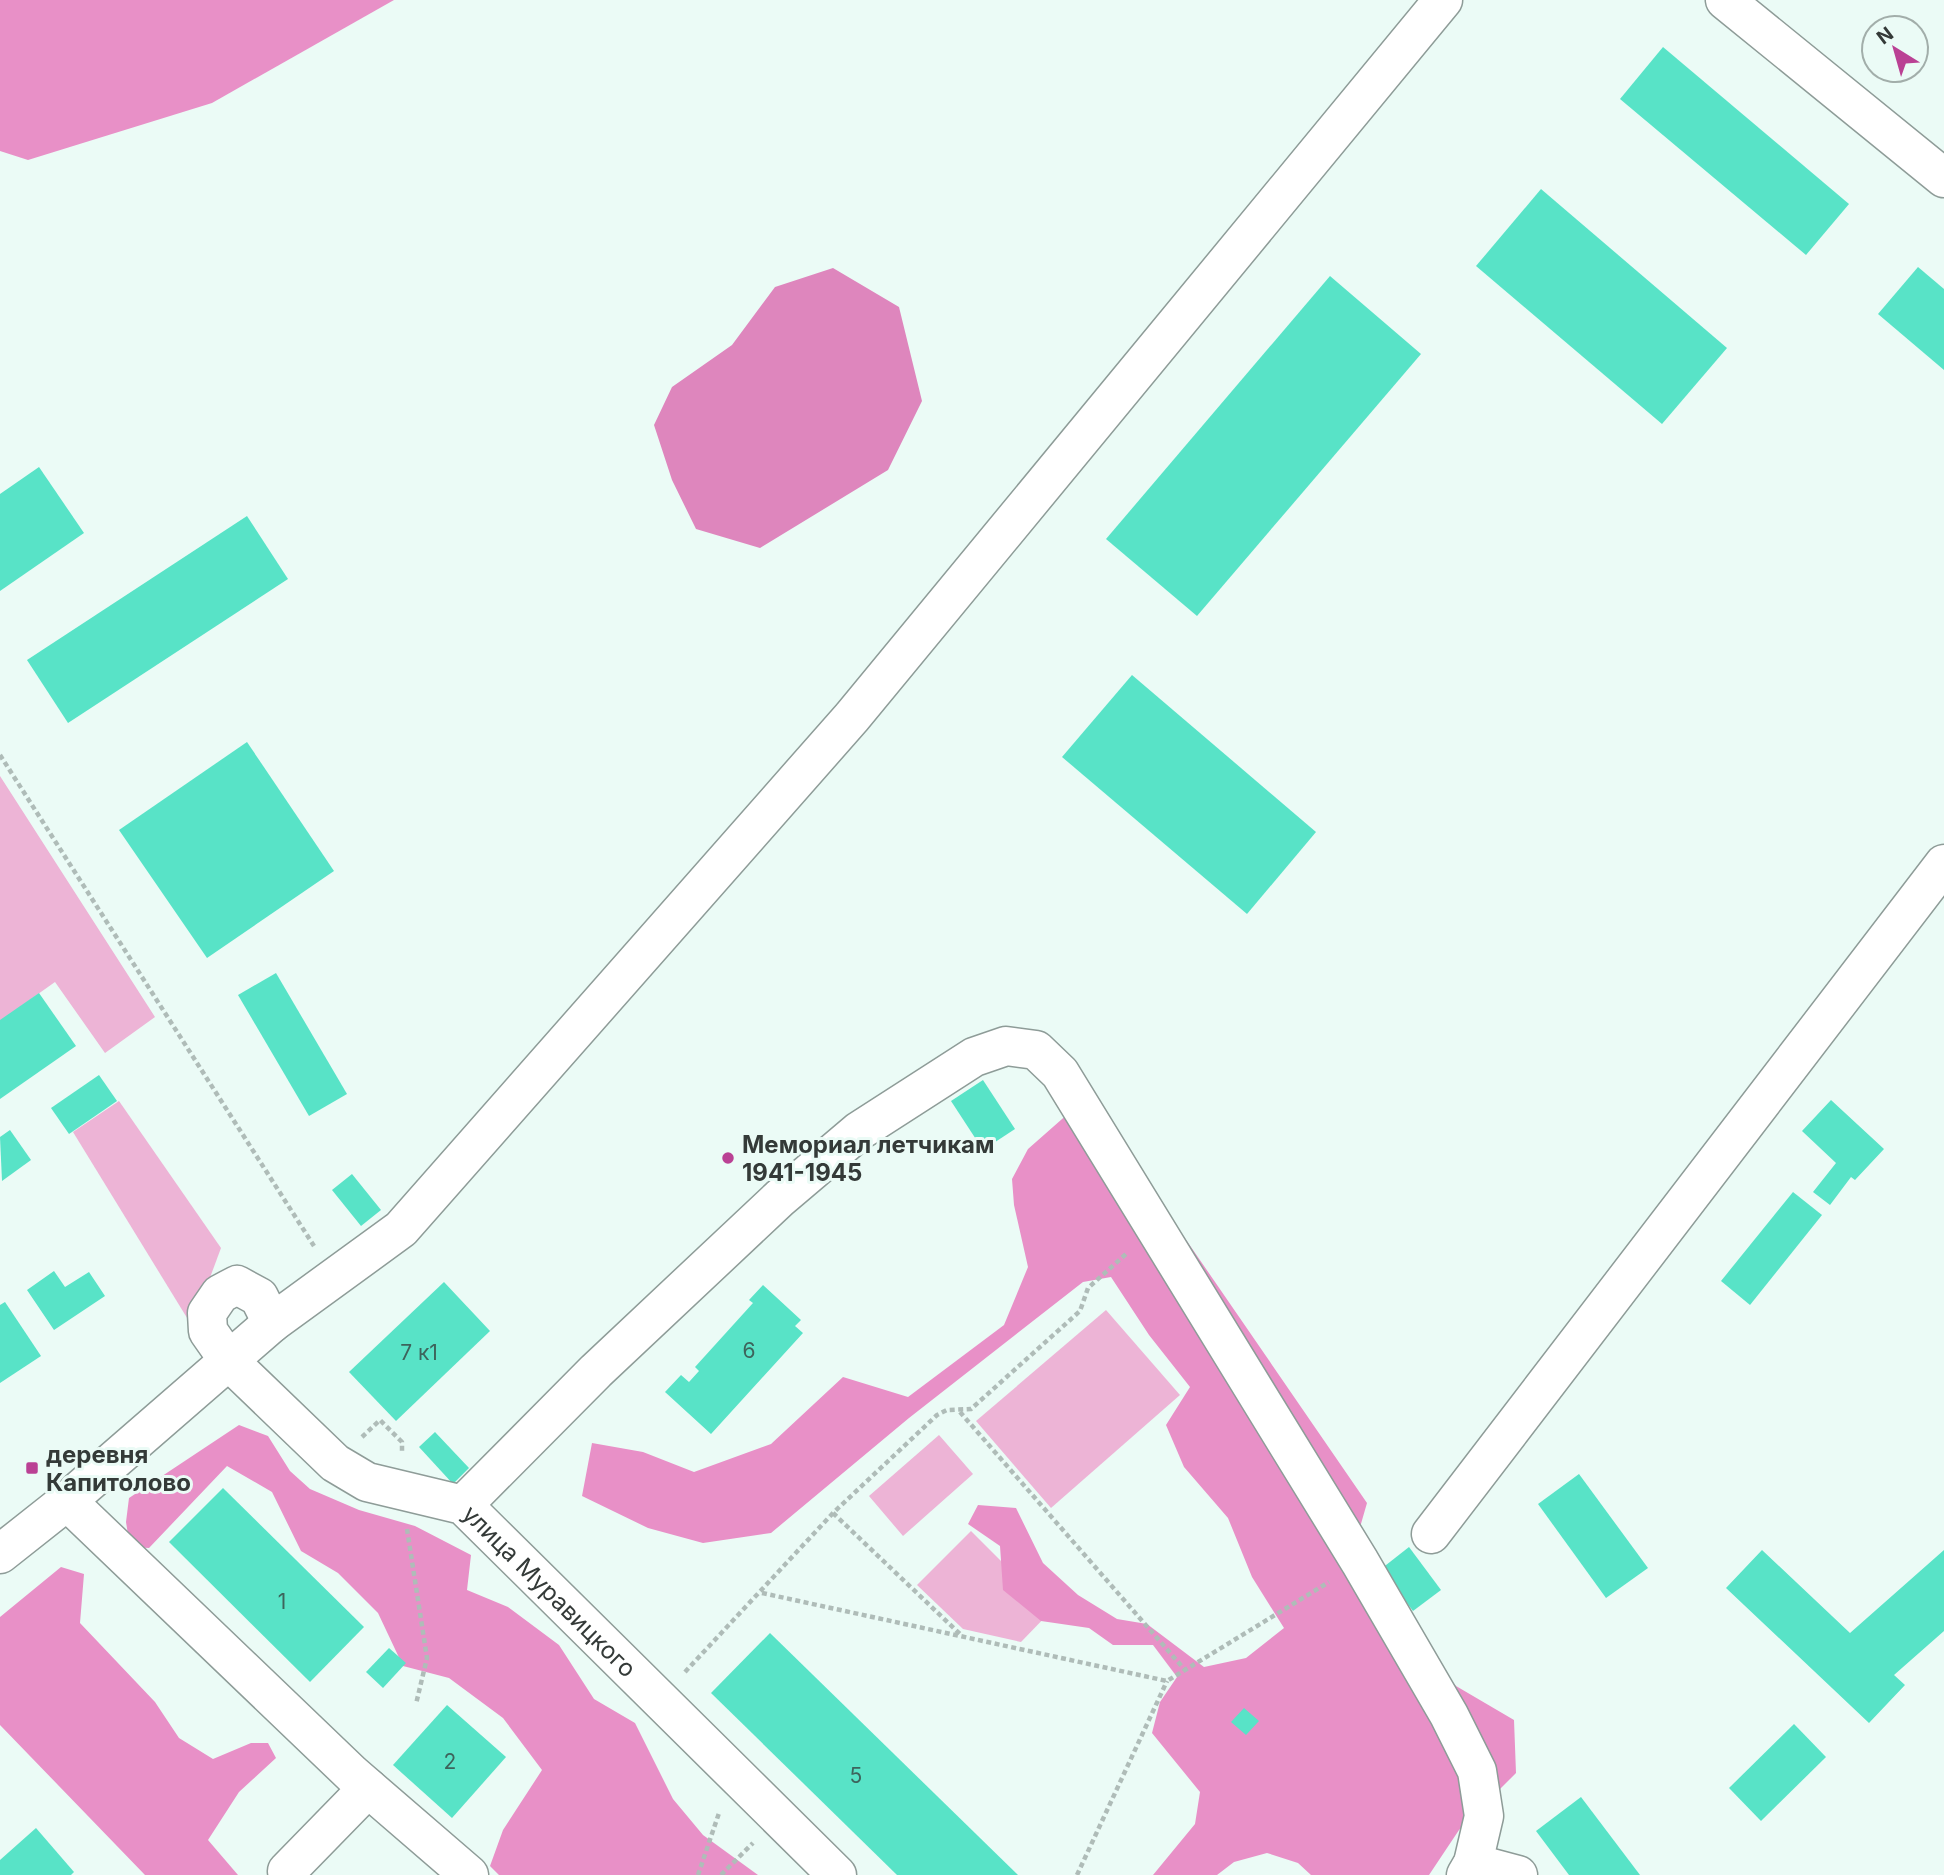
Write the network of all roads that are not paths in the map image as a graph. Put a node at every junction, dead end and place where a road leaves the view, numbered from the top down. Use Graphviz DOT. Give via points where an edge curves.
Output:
graph roads {
  1 [pos="1443,0"];
  2 [pos="1725,0"];
  3 [pos="1944,178"];
  4 [pos="1944,864"];
  5 [pos="272,1323"];
  6 [pos="229,1361"];
  7 [pos="66,1501"];
  8 [pos="463,1505"];
  9 [pos="1431,1534"];
  10 [pos="0,1554"];
  11 [pos="368,1788"];
  12 [pos="1469,1869"];
  13 [pos="287,1871"];
  14 [pos="469,1875"];
  15 [pos="837,1875"];
  16 [pos="1518,1875"];
  1 -- 5 [label="street" via="852,717 401,1229"];
  2 -- 3 [label="street"];
  4 -- 9 [label="street"];
  5 -- 6 [label="street"];
  5 -- 6 [label="street" via="259,1297 237,1285 220,1294 207,1313 208,1331"];
  6 -- 7 [label="street"];
  6 -- 8 [label="street, улица Муравицкого" via="335,1463 367,1482"];
  7 -- 10 [label="street"];
  7 -- 11 [label="street"];
  8 -- 12 [label="street" via="596,1371 780,1198 859,1131 974,1057 1006,1046 1036,1050 1060,1073 1449,1715 1476,1771 1484,1816"];
  8 -- 15 [label="street, улица Муравицкого"];
  11 -- 13 [label="street"];
  11 -- 14 [label="street"];
  12 -- 16 [label="street"];
}
